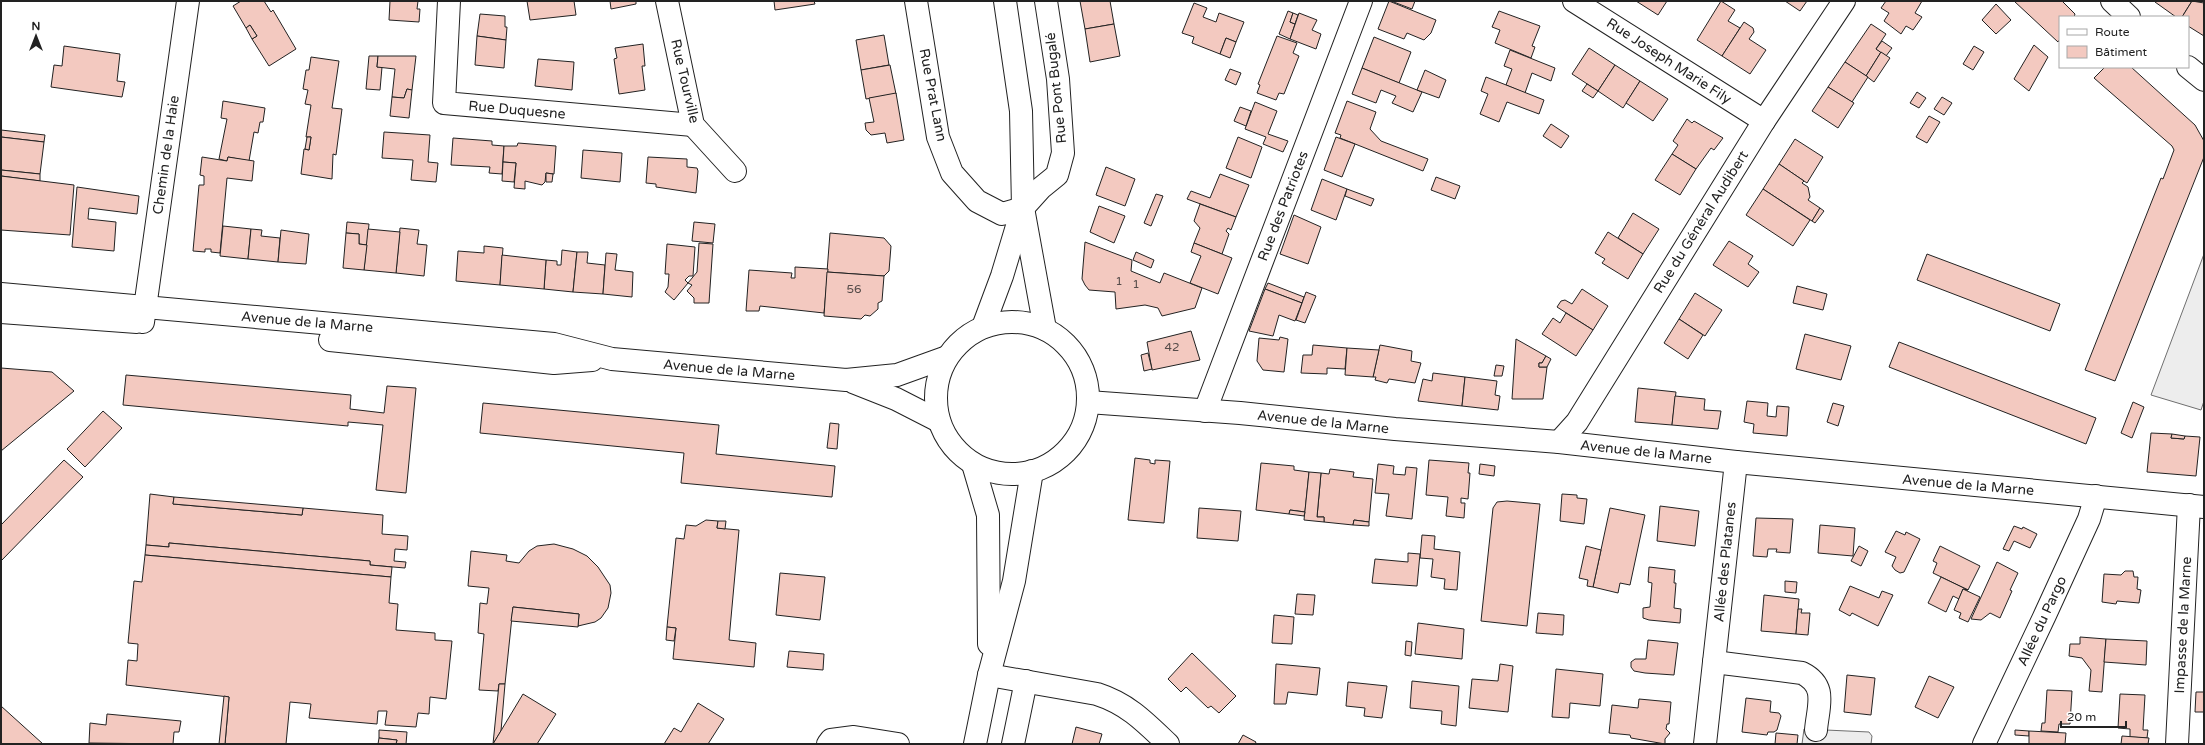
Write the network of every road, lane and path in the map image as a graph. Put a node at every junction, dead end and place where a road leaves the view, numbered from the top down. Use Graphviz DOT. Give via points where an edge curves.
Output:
graph roads {
  1 [pos="188,1"];
  2 [pos="449,1"];
  3 [pos="667,1"];
  4 [pos="916,1"];
  5 [pos="1005,1"];
  6 [pos="1046,1"];
  7 [pos="1361,1"];
  8 [pos="1574,1"];
  9 [pos="1844,1"];
  10 [pos="2112,1"];
  11 [pos="2128,16"];
  12 [pos="2189,68"];
  13 [pos="2204,80"];
  14 [pos="1764,121"];
  15 [pos="692,125"];
  16 [pos="735,171"];
  17 [pos="1023,208"];
  18 [pos="1,294"];
  19 [pos="1,312"];
  20 [pos="143,315"];
  21 [pos="983,327"];
  22 [pos="1044,329"];
  23 [pos="947,357"];
  24 [pos="846,380"];
  25 [pos="1088,402"];
  26 [pos="1205,410"];
  27 [pos="939,421"];
  28 [pos="1558,442"];
  29 [pos="1736,462"];
  30 [pos="973,464"];
  31 [pos="1032,471"];
  32 [pos="2096,496"];
  33 [pos="2196,506"];
  34 [pos="1714,662"];
  35 [pos="989,675"];
  36 [pos="1026,681"];
  37 [pos="1816,730"];
  38 [pos="828,744"];
  39 [pos="898,744"];
  40 [pos="974,744"];
  41 [pos="1013,744"];
  42 [pos="1168,744"];
  43 [pos="1705,744"];
  44 [pos="1984,744"];
  45 [pos="2177,744"];
  1 -- 20 [label="street, Chemin de la Haie"];
  2 -- 15 [label="street, Rue Duquesne" via="444,104"];
  3 -- 15 [label="street, Rue Tourville"];
  4 -- 17 [label="street, Rue Prat Lann" via="938,136 952,173 976,201 1002,214"];
  5 -- 17 [label="street" via="1021,111"];
  6 -- 17 [label="street, Rue Pont Bugalé" via="1058,79 1063,153 1057,175"];
  7 -- 26 [label="street, Rue des Patriotes"];
  8 -- 14 [label="street, Rue Joseph Marie Fily"];
  9 -- 14 [label="street, Rue du Général Audibert"];
  10 -- 11 [label="street"];
  12 -- 13 [label="street"];
  14 -- 28 [label="street, Rue du Général Audibert" via="1577,422"];
  15 -- 16 [label="street, Rue Tourville"];
  17 -- 21 [label="street"];
  17 -- 22 [label="street"];
  18 -- 20 [label="street, Avenue de la Marne"];
  19 -- 20 [label="street, Avenue de la Marne"];
  20 -- 24 [label="street, Avenue de la Marne" via="554,344 612,359"];
  21 -- 22 [label="street" via="1004,322 1024,323"];
  21 -- 23 [label="street" via="963,339"];
  22 -- 25 [label="street" via="1063,342 1077,359 1086,380"];
  23 -- 24 [label="street, Avenue de la Marne" via="897,374"];
  23 -- 27 [label="street" via="938,377 936,399"];
  24 -- 27 [label="street, Avenue de la Marne" via="896,398"];
  25 -- 26 [label="street, Avenue de la Marne"];
  25 -- 31 [label="street" via="1083,425 1071,446 1053,461"];
  26 -- 28 [label="street, Avenue de la Marne"];
  27 -- 30 [label="street" via="953,446"];
  28 -- 29 [label="street, Avenue de la Marne"];
  29 -- 32 [label="street, Avenue de la Marne"];
  29 -- 34 [label="street, Allée des Platanes"];
  30 -- 31 [label="street" via="992,471 1012,474"];
  30 -- 35 [label="street" via="988,515"];
  31 -- 35 [label="street" via="1014,581"];
  32 -- 33 [label="street, Avenue de la Marne"];
  32 -- 44 [label="street, Allée du Pargo" via="2089,519"];
  33 -- 45 [label="street, Impasse de la Marne"];
  34 -- 37 [label="street" via="1802,673 1809,677 1817,684 1820,694"];
  34 -- 43 [label="street, Allée des Platanes"];
  35 -- 36 [label="street"];
  35 -- 40 [label="street"];
  36 -- 41 [label="street"];
  36 -- 42 [label="street" via="1112,699 1135,713"];
  38 -- 39 [label="street" via="831,740 854,737"];
}
